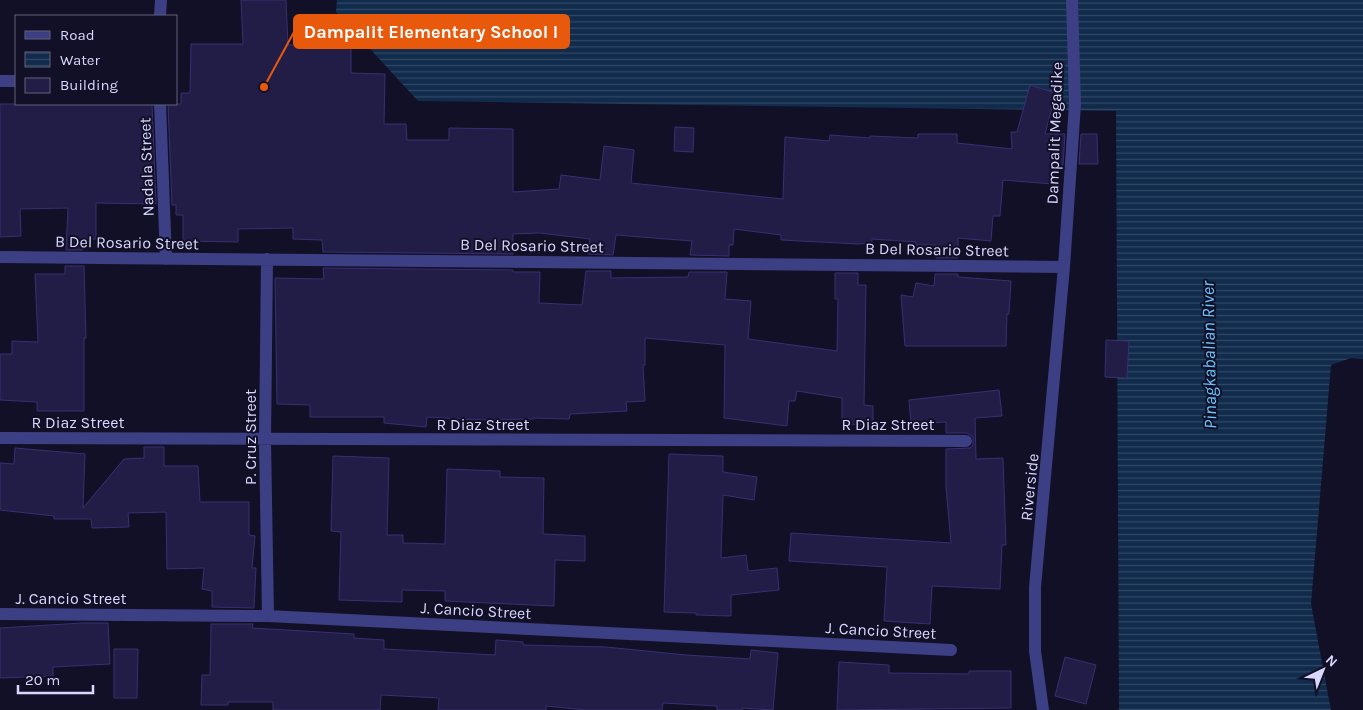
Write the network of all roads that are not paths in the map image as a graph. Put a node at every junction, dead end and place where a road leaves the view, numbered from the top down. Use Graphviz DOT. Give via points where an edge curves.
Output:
graph roads {
  1 [pos="161,0"];
  2 [pos="1072,0"];
  3 [pos="160,15"];
  4 [pos="0,80"];
  5 [pos="15,81"];
  6 [pos="160,105"];
  7 [pos="0,257"];
  8 [pos="166,258"];
  9 [pos="267,259"];
  10 [pos="1064,267"];
  11 [pos="0,438"];
  12 [pos="265,440"];
  13 [pos="966,441"];
  14 [pos="0,614"];
  15 [pos="268,616"];
  16 [pos="951,650"];
  17 [pos="1043,710"];
  1 -- 3 [label="street"];
  2 -- 10 [label="street, Dampalit Megadike" via="1075,104"];
  4 -- 5 [label="street"];
  6 -- 8 [label="street, Nadala Street"];
  7 -- 8 [label="street, B Del Rosario Street"];
  8 -- 9 [label="street, B Del Rosario Street"];
  9 -- 10 [label="street, B Del Rosario Street"];
  9 -- 12 [label="street, P. Cruz Street"];
  10 -- 17 [label="street, Riverside" via="1035,586 1035,651"];
  11 -- 12 [label="street, R Diaz Street"];
  12 -- 13 [label="street, R Diaz Street"];
  12 -- 15 [label="street, P. Cruz Street"];
  14 -- 15 [label="street, J. Cancio Street"];
  15 -- 16 [label="street, J. Cancio Street"];
}
